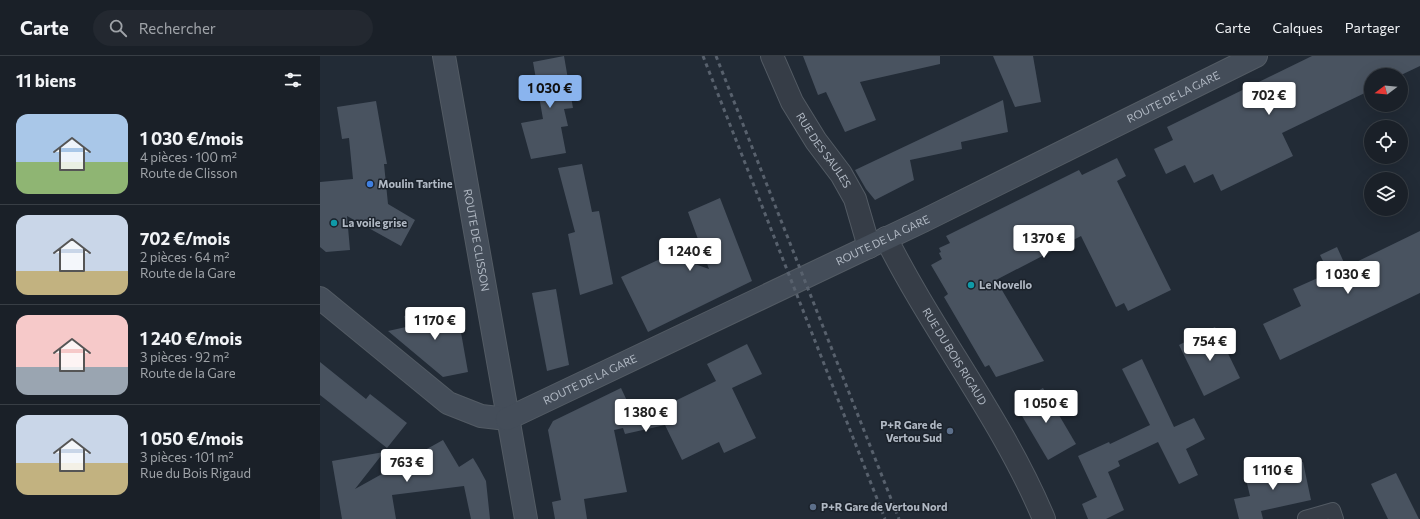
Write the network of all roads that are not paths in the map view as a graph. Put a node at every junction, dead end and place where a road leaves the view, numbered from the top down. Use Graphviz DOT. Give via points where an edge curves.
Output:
graph roads {
  1 [pos="444,56"];
  2 [pos="772,56"];
  3 [pos="1256,56"];
  4 [pos="878,242"];
  5 [pos="320,298"];
  6 [pos="507,419"];
  7 [pos="1305,518"];
  8 [pos="526,519"];
  9 [pos="1044,519"];
  10 [pos="1336,519"];
  1 -- 6 [label="main road, ROUTE DE CLISSON"];
  2 -- 4 [label="street, RUE DES SAULES" via="792,102 816,141 842,174"];
  3 -- 4 [label="main road, ROUTE DE LA GARE"];
  4 -- 6 [label="main road, ROUTE DE LA GARE"];
  4 -- 9 [label="street, RUE DU BOIS RIGAUD" via="910,283 1014,457"];
  5 -- 6 [label="main road" via="448,402 481,416"];
  6 -- 8 [label="main road, ROUTE DE CLISSON"];
  7 -- 10 [label="lane" via="1333,510"];
}
